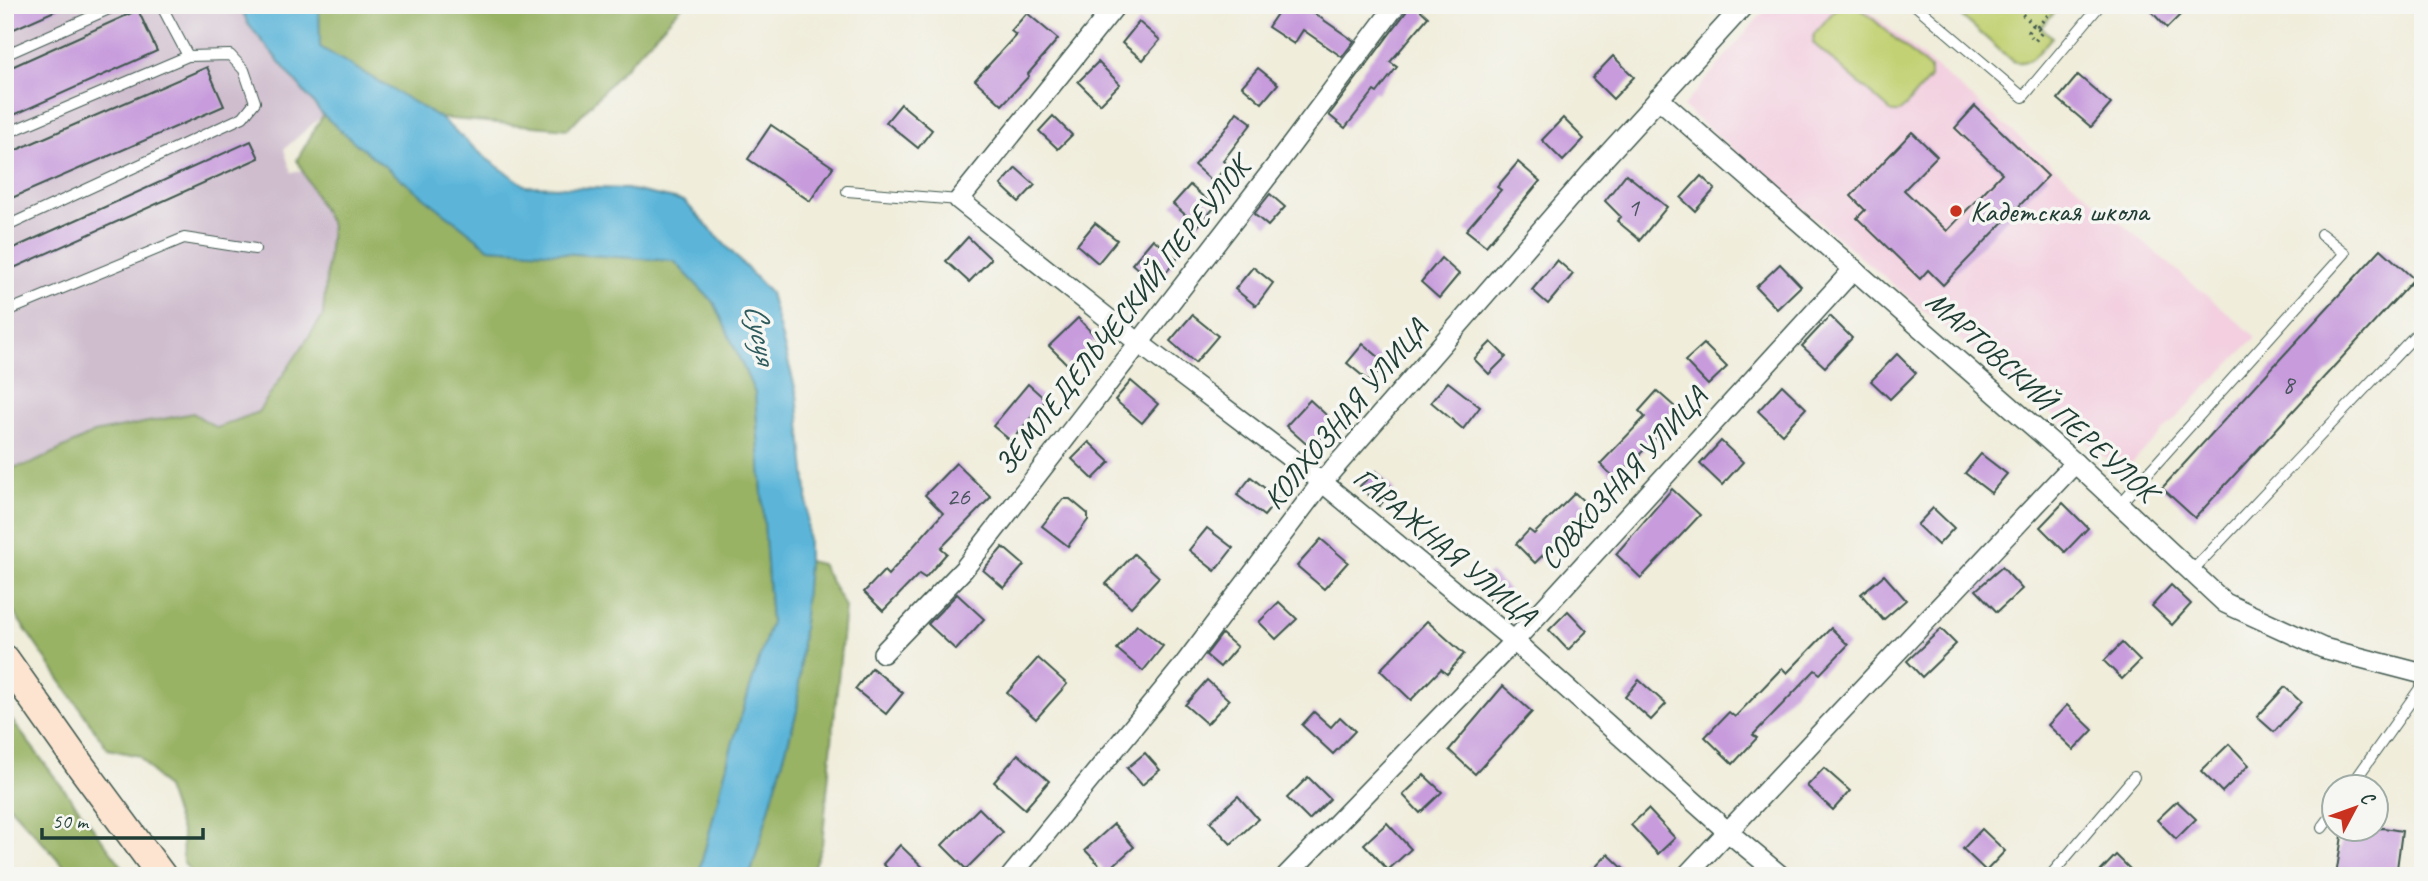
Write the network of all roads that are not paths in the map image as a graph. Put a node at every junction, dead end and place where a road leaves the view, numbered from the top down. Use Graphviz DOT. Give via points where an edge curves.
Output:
graph roads {
  1 [pos="118,5"];
  2 [pos="161,5"];
  3 [pos="1116,5"];
  4 [pos="1396,5"];
  5 [pos="1744,5"];
  6 [pos="1915,5"];
  7 [pos="2100,5"];
  8 [pos="5,55"];
  9 [pos="188,56"];
  10 [pos="1658,98"];
  11 [pos="5,134"];
  12 [pos="847,191"];
  13 [pos="958,200"];
  14 [pos="5,227"];
  15 [pos="2321,234"];
  16 [pos="255,249"];
  17 [pos="1854,269"];
  18 [pos="5,312"];
  19 [pos="2423,327"];
  20 [pos="1139,343"];
  21 [pos="2075,463"];
  22 [pos="1322,482"];
  23 [pos="2120,504"];
  24 [pos="2191,572"];
  25 [pos="1514,641"];
  26 [pos="883,653"];
  27 [pos="5,659"];
  28 [pos="2423,674"];
  29 [pos="2423,684"];
  30 [pos="2361,772"];
  31 [pos="2134,776"];
  32 [pos="1728,832"];
  33 [pos="162,876"];
  34 [pos="1010,876"];
  35 [pos="1286,876"];
  36 [pos="1686,876"];
  37 [pos="1781,876"];
  38 [pos="2050,876"];
  1 -- 8 [label="lane"];
  2 -- 9 [label="lane"];
  3 -- 13 [label="street"];
  4 -- 20 [label="street, ЗЕМЛЕДЕЛЬЧЕСКИЙ ПЕРЕУЛОК"];
  5 -- 10 [label="street, КОЛХОЗНАЯ УЛИЦА"];
  6 -- 7 [label="lane" via="2023,97"];
  9 -- 11 [label="lane"];
  9 -- 14 [label="lane" via="230,55 244,70 255,102 243,117"];
  10 -- 17 [label="street, МАРТОВСКИЙ ПЕРЕУЛОК"];
  10 -- 22 [label="street, КОЛХОЗНАЯ УЛИЦА"];
  12 -- 13 [label="lane"];
  13 -- 20 [label="street, ГАРАЖНАЯ УЛИЦА"];
  15 -- 23 [label="lane" via="2345,253"];
  16 -- 18 [label="lane" via="184,238"];
  17 -- 21 [label="street, МАРТОВСКИЙ ПЕРЕУЛОК"];
  17 -- 25 [label="street, СОВХОЗНАЯ УЛИЦА"];
  19 -- 24 [label="lane"];
  20 -- 22 [label="street, ГАРАЖНАЯ УЛИЦА"];
  20 -- 26 [label="street, ЗЕМЛЕДЕЛЬЧЕСКИЙ ПЕРЕУЛОК" via="964,569"];
  21 -- 23 [label="street, МАРТОВСКИЙ ПЕРЕУЛОК"];
  21 -- 32 [label="street"];
  22 -- 25 [label="street, ГАРАЖНАЯ УЛИЦА"];
  22 -- 34 [label="street, КОЛХОЗНАЯ УЛИЦА" via="1183,666"];
  23 -- 24 [label="street, МАРТОВСКИЙ ПЕРЕУЛОК"];
  24 -- 28 [label="street, МАРТОВСКИЙ ПЕРЕУЛОК" via="2225,603 2323,648"];
  25 -- 32 [label="street, ГАРАЖНАЯ УЛИЦА"];
  25 -- 35 [label="street, СОВХОЗНАЯ УЛИЦА"];
  27 -- 33 [label="main road"];
  29 -- 30 [label="lane"];
  31 -- 38 [label="lane"];
  32 -- 36 [label="street"];
  32 -- 37 [label="street, ГАРАЖНАЯ УЛИЦА"];
}
